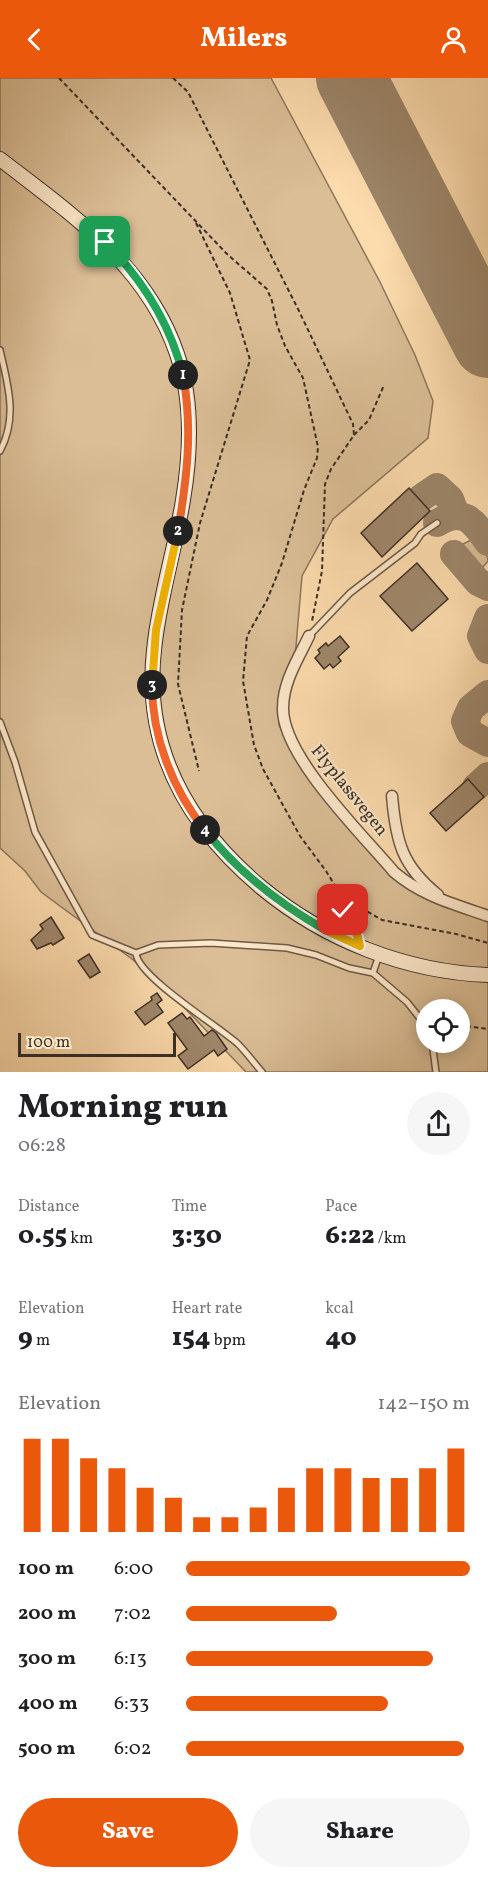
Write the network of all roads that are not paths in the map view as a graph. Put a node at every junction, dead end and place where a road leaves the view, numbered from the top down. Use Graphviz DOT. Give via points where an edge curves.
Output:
graph roads {
  1 [pos="0,159"];
  2 [pos="0,350"];
  3 [pos="0,451"];
  4 [pos="437,523"];
  5 [pos="309,636"];
  6 [pos="0,722"];
  7 [pos="392,796"];
  8 [pos="446,901"];
  9 [pos="488,916"];
  10 [pos="136,953"];
  11 [pos="379,954"];
  12 [pos="373,973"];
  13 [pos="488,975"];
  14 [pos="416,1013"];
  15 [pos="433,1053"];
  16 [pos="262,1072"];
  17 [pos="436,1072"];
  1 -- 11 [label="main road" via="117,254 152,300 178,355 189,409 188,473 156,630 152,680 158,730 175,782 200,824 247,874 309,921"];
  2 -- 3 [label="lane" via="11,404 9,432"];
  4 -- 5 [label="lane" via="421,534 416,545 350,593"];
  5 -- 8 [label="street, Flyplassvegen" via="285,688 282,709 292,747 394,872 409,885"];
  6 -- 10 [label="lane" via="35,832 92,935"];
  7 -- 8 [label="street, Flyplassvegen" via="394,826 407,863 423,883"];
  8 -- 9 [label="street, Flyplassvegen"];
  10 -- 12 [label="lane" via="168,944 286,948"];
  10 -- 16 [label="lane" via="142,966 163,988 239,1045"];
  11 -- 12 [label="lane"];
  11 -- 13 [label="main road" via="434,969"];
  12 -- 14 [label="lane"];
  15 -- 17 [label="lane"];
}
